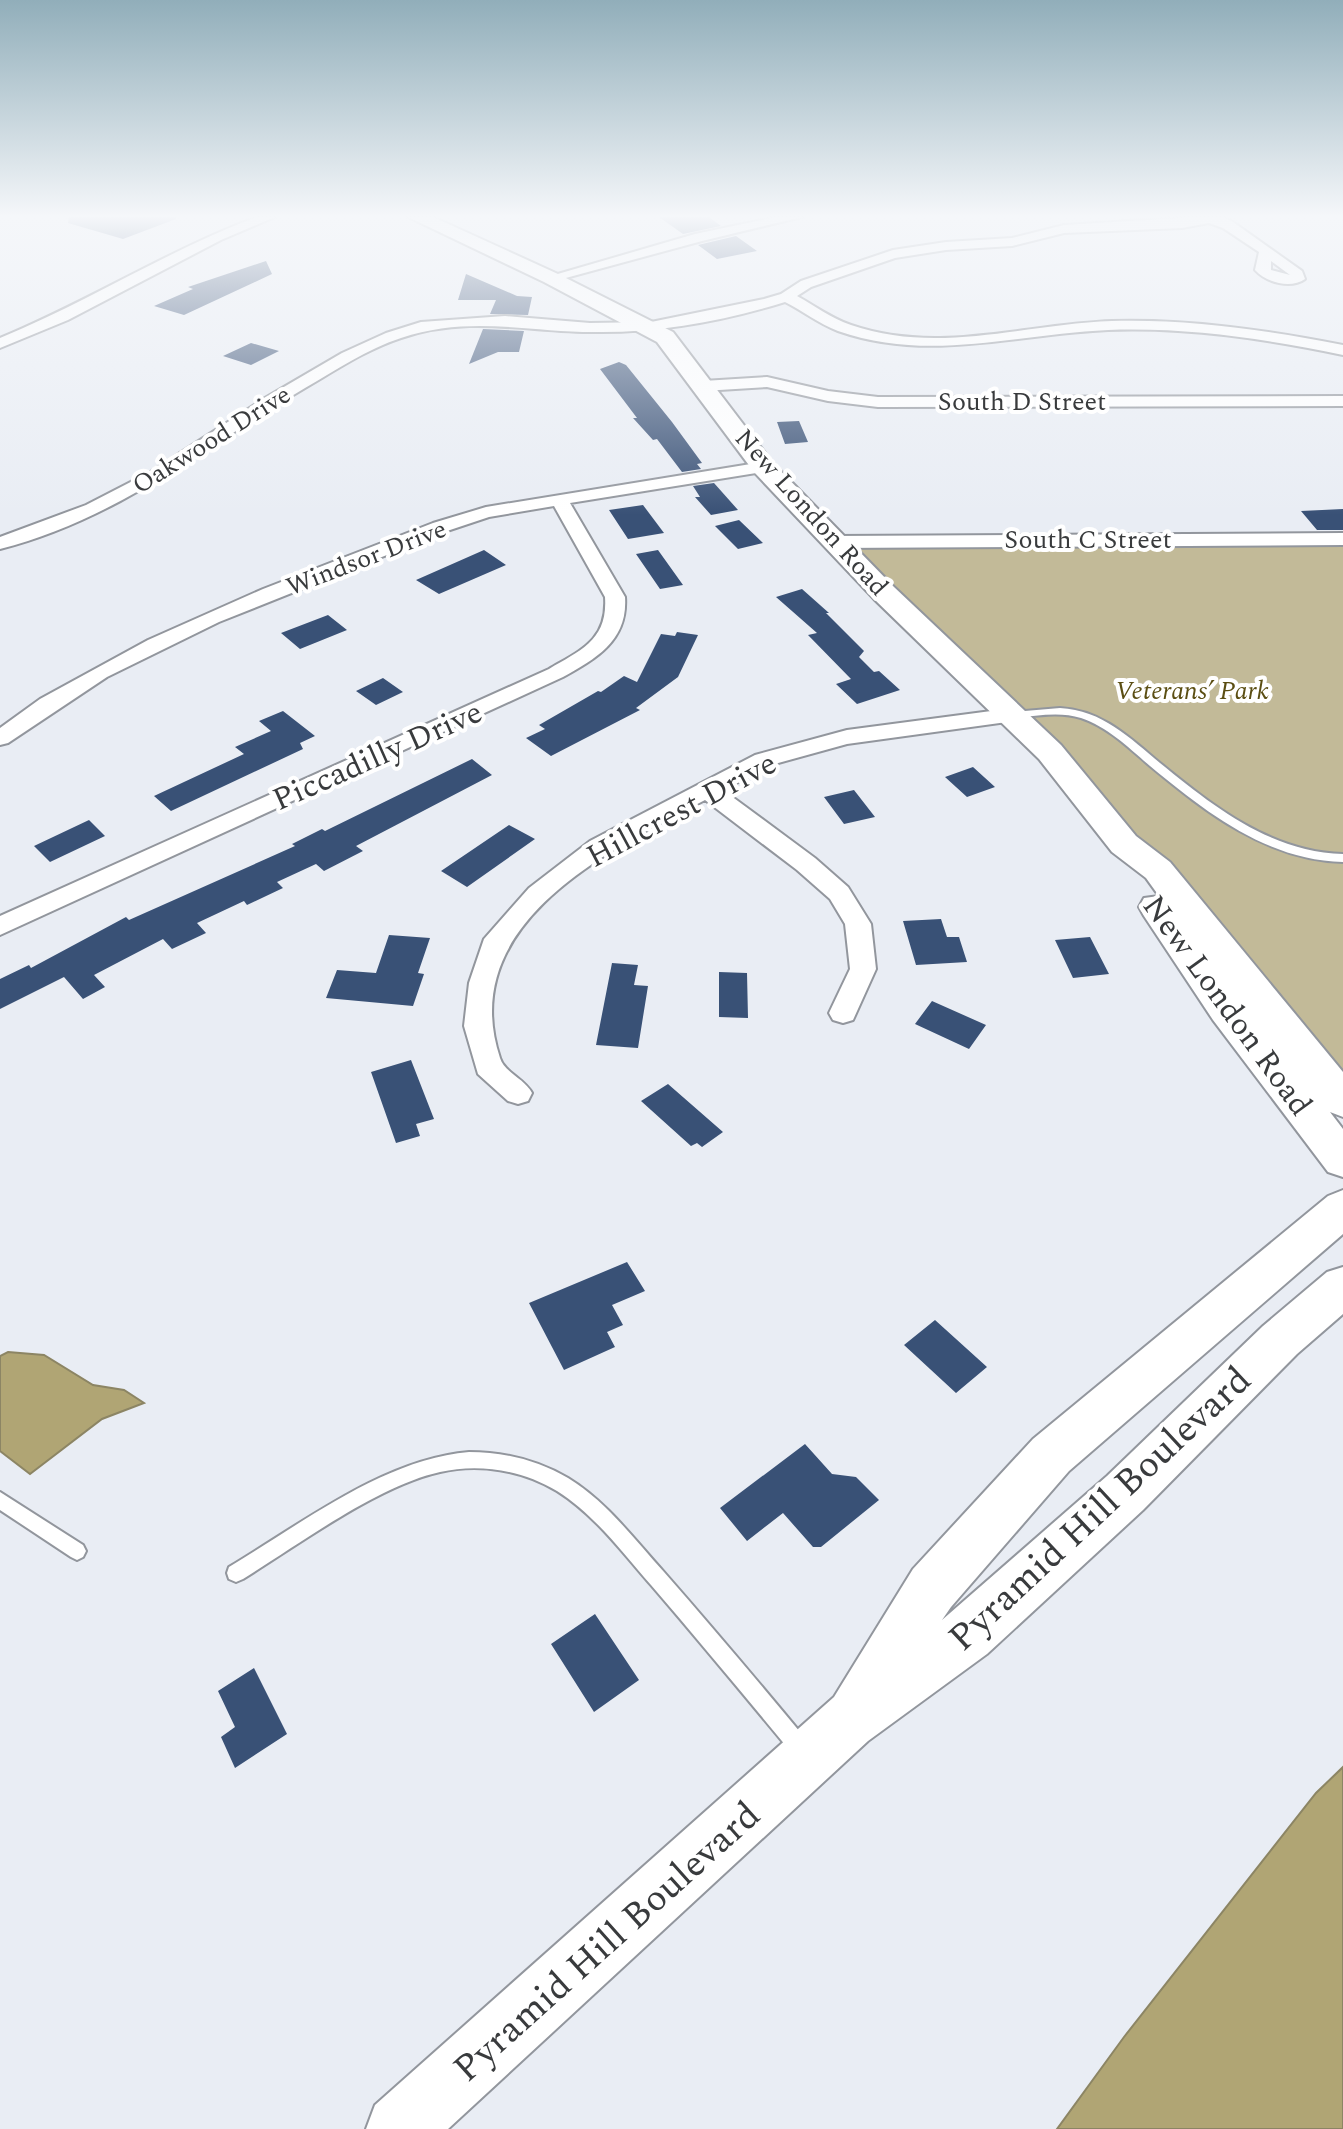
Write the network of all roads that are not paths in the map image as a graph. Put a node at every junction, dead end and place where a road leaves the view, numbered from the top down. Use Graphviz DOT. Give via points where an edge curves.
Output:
graph roads {
  1 [pos="64,316"];
  2 [pos="629,316"];
  3 [pos="699,316"];
  4 [pos="823,316"];
  5 [pos="651,327"];
  6 [pos="0,343"];
  7 [pos="1343,350"];
  8 [pos="703,386"];
  9 [pos="1343,401"];
  10 [pos="763,467"];
  11 [pos="560,501"];
  12 [pos="1343,539"];
  13 [pos="833,542"];
  14 [pos="0,543"];
  15 [pos="1014,715"];
  16 [pos="0,738"];
  17 [pos="707,790"];
  18 [pos="1124,844"];
  19 [pos="1343,858"];
  20 [pos="0,926"];
  21 [pos="843,1013"];
  22 [pos="1309,1060"];
  23 [pos="1343,1081"];
  24 [pos="518,1093"];
  25 [pos="1343,1101"];
  26 [pos="1343,1160"];
  27 [pos="1343,1208"];
  28 [pos="1343,1286"];
  29 [pos="1343,1317"];
  30 [pos="1280,1340"];
  31 [pos="0,1500"];
  32 [pos="77,1551"];
  33 [pos="236,1573"];
  34 [pos="828,1739"];
  35 [pos="399,2129"];
  1 -- 6 [label="street"];
  2 -- 5 [label="street, New London Road"];
  3 -- 5 [label="street, Oakwood Drive"];
  4 -- 7 [label="street" via="883,338 929,344 1150,326 1241,332"];
  5 -- 8 [label="street, New London Road"];
  5 -- 14 [label="street, Oakwood Drive" via="505,320 426,325 391,336 271,401 158,475 92,509"];
  8 -- 9 [label="street, South D Street" via="767,382 878,402"];
  8 -- 10 [label="street, New London Road"];
  10 -- 11 [label="street, Windsor Drive"];
  10 -- 13 [label="street, New London Road"];
  11 -- 16 [label="street, Windsor Drive" via="486,512 296,584 90,677"];
  11 -- 20 [label="street, Piccadilly Drive" via="618,611 614,630 592,652"];
  12 -- 13 [label="street, South C Street"];
  13 -- 15 [label="street, New London Road"];
  15 -- 17 [label="street, Hillcrest Drive" via="801,748 763,760"];
  15 -- 18 [label="street, New London Road"];
  15 -- 19 [label="lane" via="1084,714 1258,836 1323,860"];
  17 -- 21 [label="street" via="839,893 858,924 863,969"];
  17 -- 24 [label="street, Hillcrest Drive" via="599,846 538,894 497,939 482,983 478,1026 488,1067"];
  18 -- 22 [label="street, New London Road" via="1158,870"];
  18 -- 26 [label="street, New London Road" via="1137,879 1227,1010"];
  22 -- 23 [label="street"];
  22 -- 25 [label="street, New London Road"];
  27 -- 34 [label="street, Pyramid Hill Boulevard" via="1051,1455 932,1588"];
  28 -- 30 [label="street, Pyramid Hill Boulevard"];
  29 -- 30 [label="street"];
  30 -- 34 [label="street, Pyramid Hill Boulevard" via="1125,1493 968,1635"];
  31 -- 32 [label="lane"];
  33 -- 34 [label="lane" via="422,1468 463,1460 505,1462 546,1475 599,1513 711,1639"];
  34 -- 35 [label="street, Pyramid Hill Boulevard"];
}
